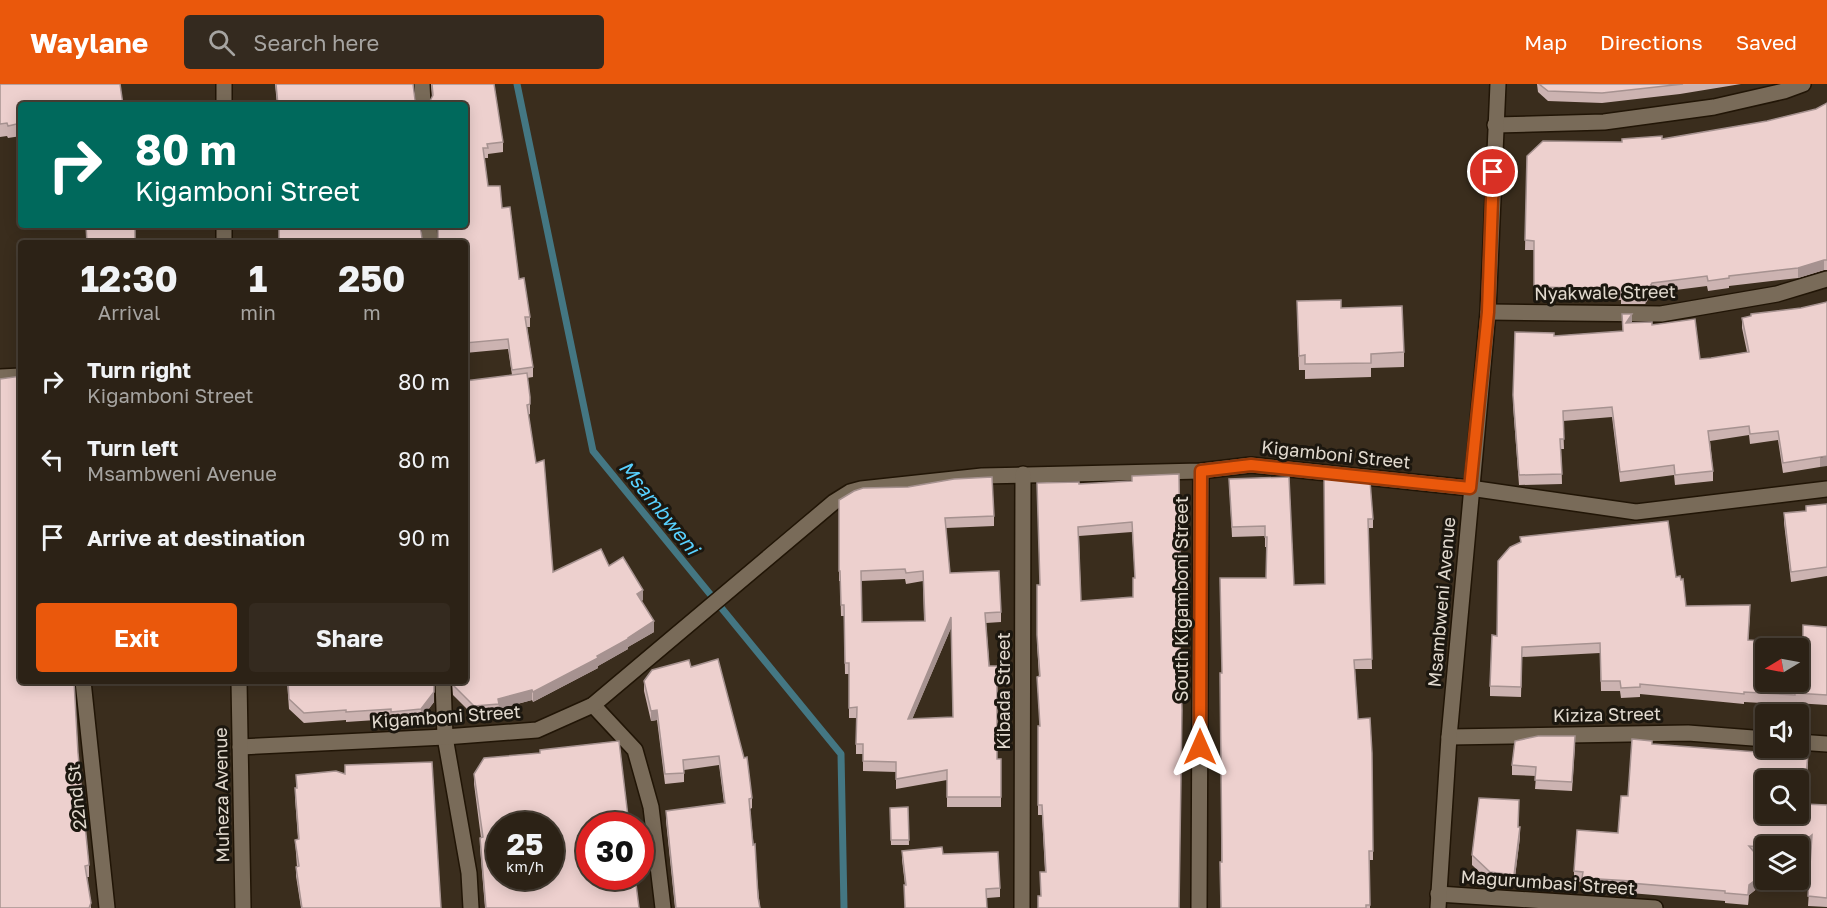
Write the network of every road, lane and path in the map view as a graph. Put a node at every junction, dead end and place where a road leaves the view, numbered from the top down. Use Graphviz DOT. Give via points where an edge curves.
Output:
graph roads {
  1 [pos="224,84"];
  2 [pos="422,84"];
  3 [pos="1498,84"];
  4 [pos="1803,84"];
  5 [pos="224,102"];
  6 [pos="423,102"];
  7 [pos="1495,125"];
  8 [pos="1827,279"];
  9 [pos="1488,312"];
  10 [pos="18,376"];
  11 [pos="0,377"];
  12 [pos="1201,471"];
  13 [pos="1023,474"];
  14 [pos="1470,488"];
  15 [pos="1827,489"];
  16 [pos="83,684"];
  17 [pos="239,684"];
  18 [pos="443,684"];
  19 [pos="593,705"];
  20 [pos="1449,736"];
  21 [pos="445,737"];
  22 [pos="1755,738"];
  23 [pos="1809,743"];
  24 [pos="1827,744"];
  25 [pos="240,747"];
  26 [pos="1438,901"];
  27 [pos="107,908"];
  28 [pos="243,908"];
  29 [pos="471,908"];
  30 [pos="663,908"];
  31 [pos="1022,908"];
  32 [pos="1199,908"];
  33 [pos="1655,908"];
  1 -- 5 [label="street"];
  2 -- 6 [label="street"];
  3 -- 7 [label="street, Msambweni Avenue"];
  4 -- 7 [label="street" via="1714,107 1604,122"];
  7 -- 9 [label="street, Msambweni Avenue"];
  8 -- 9 [label="street, Nyakwale Street" via="1777,294 1661,314"];
  9 -- 14 [label="street, Msambweni Avenue"];
  10 -- 11 [label="street"];
  12 -- 13 [label="street, Kigamboni Street"];
  12 -- 14 [label="street, Kigamboni Street" via="1251,465"];
  12 -- 32 [label="street, South Kigamboni Street"];
  13 -- 19 [label="street, Kigamboni Street" via="850,492"];
  13 -- 31 [label="street, Kibada Street"];
  14 -- 15 [label="street, Kigamboni Street" via="1636,512"];
  14 -- 20 [label="street, Msambweni Avenue"];
  16 -- 27 [label="street, 22nd St"];
  17 -- 25 [label="street, Muheza Avenue"];
  18 -- 21 [label="street"];
  19 -- 21 [label="street, Kigamboni Street" via="537,730"];
  19 -- 30 [label="street" via="635,750 651,807"];
  20 -- 22 [label="street, Kiziza Street" via="1688,733"];
  20 -- 26 [label="street, Msambweni Avenue"];
  21 -- 25 [label="street, Kigamboni Street"];
  21 -- 29 [label="street" via="469,873"];
  23 -- 24 [label="street"];
  25 -- 28 [label="street, Muheza Avenue"];
  26 -- 33 [label="street, Magurumbasi Street"];
}
